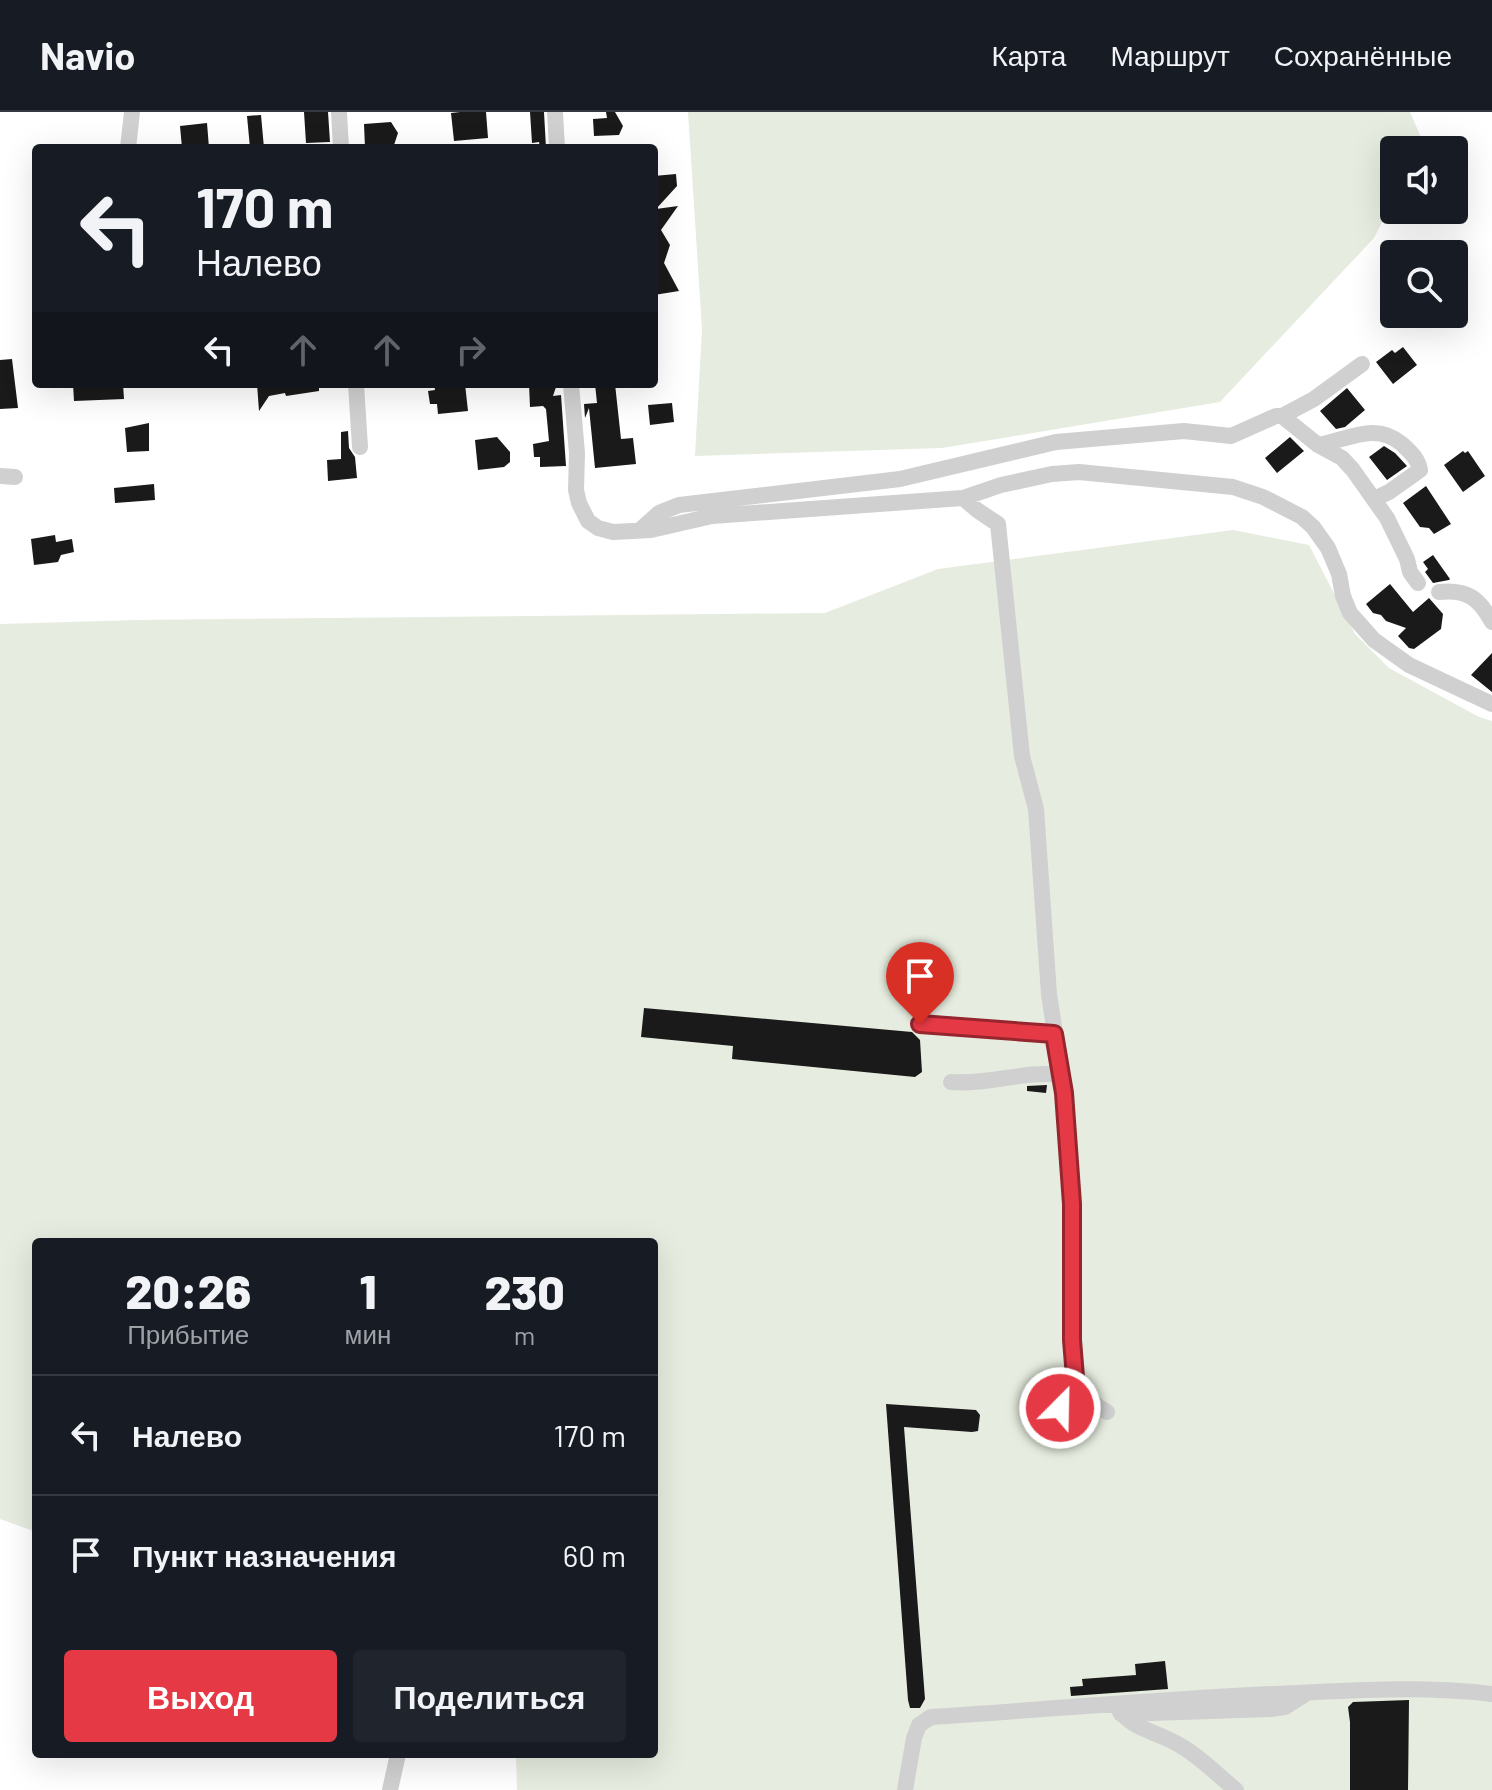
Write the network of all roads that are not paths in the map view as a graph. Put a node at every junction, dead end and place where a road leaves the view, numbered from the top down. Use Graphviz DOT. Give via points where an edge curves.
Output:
graph roads {
  1 [pos="132,112"];
  2 [pos="339,112"];
  3 [pos="555,112"];
  4 [pos="128,144"];
  5 [pos="341,144"];
  6 [pos="557,144"];
  7 [pos="1362,364"];
  8 [pos="356,388"];
  9 [pos="571,388"];
  10 [pos="1282,416"];
  11 [pos="1318,445"];
  12 [pos="360,447"];
  13 [pos="963,498"];
  14 [pos="1374,499"];
  15 [pos="640,530"];
  16 [pos="1418,583"];
  17 [pos="1439,592"];
  18 [pos="1492,622"];
  19 [pos="1492,704"];
  20 [pos="920,1024"];
  21 [pos="1054,1034"];
  22 [pos="1062,1075"];
  23 [pos="951,1082"];
  24 [pos="1075,1377"];
  25 [pos="1036,1411"];
  26 [pos="1107,1412"];
  27 [pos="1492,1694"];
  28 [pos="1118,1709"];
  29 [pos="397,1758"];
  30 [pos="390,1790"];
  31 [pos="905,1790"];
  32 [pos="1236,1790"];
  1 -- 4 [label="street"];
  2 -- 5 [label="street"];
  3 -- 6 [label="street"];
  7 -- 10 [label="street"];
  8 -- 12 [label="street"];
  9 -- 15 [label="street" via="579,503 598,528"];
  10 -- 11 [label="street"];
  10 -- 15 [label="street" via="1231,436 1184,431 1094,437 900,479 679,505 659,513"];
  11 -- 14 [label="street" via="1342,458"];
  11 -- 14 [label="street" via="1379,432 1411,452 1420,470"];
  13 -- 15 [label="street" via="712,516"];
  13 -- 19 [label="street" via="1001,485 1079,472 1233,487 1263,497 1313,527 1328,548 1350,613 1374,640 1409,665"];
  13 -- 21 [label="street" via="998,524 1022,756 1036,809"];
  14 -- 16 [label="street"];
  17 -- 18 [label="street" via="1470,594"];
  20 -- 21 [label="street"];
  21 -- 22 [label="street"];
  22 -- 23 [label="street"];
  22 -- 24 [label="street" via="1072,1204"];
  24 -- 25 [label="street" via="1060,1408"];
  24 -- 26 [label="street" via="1095,1405"];
  27 -- 28 [label="street" via="1308,1692"];
  28 -- 31 [label="street" via="931,1717 919,1725 914,1738"];
  28 -- 32 [label="street" via="1134,1725 1204,1761"];
  29 -- 30 [label="street"];
}
